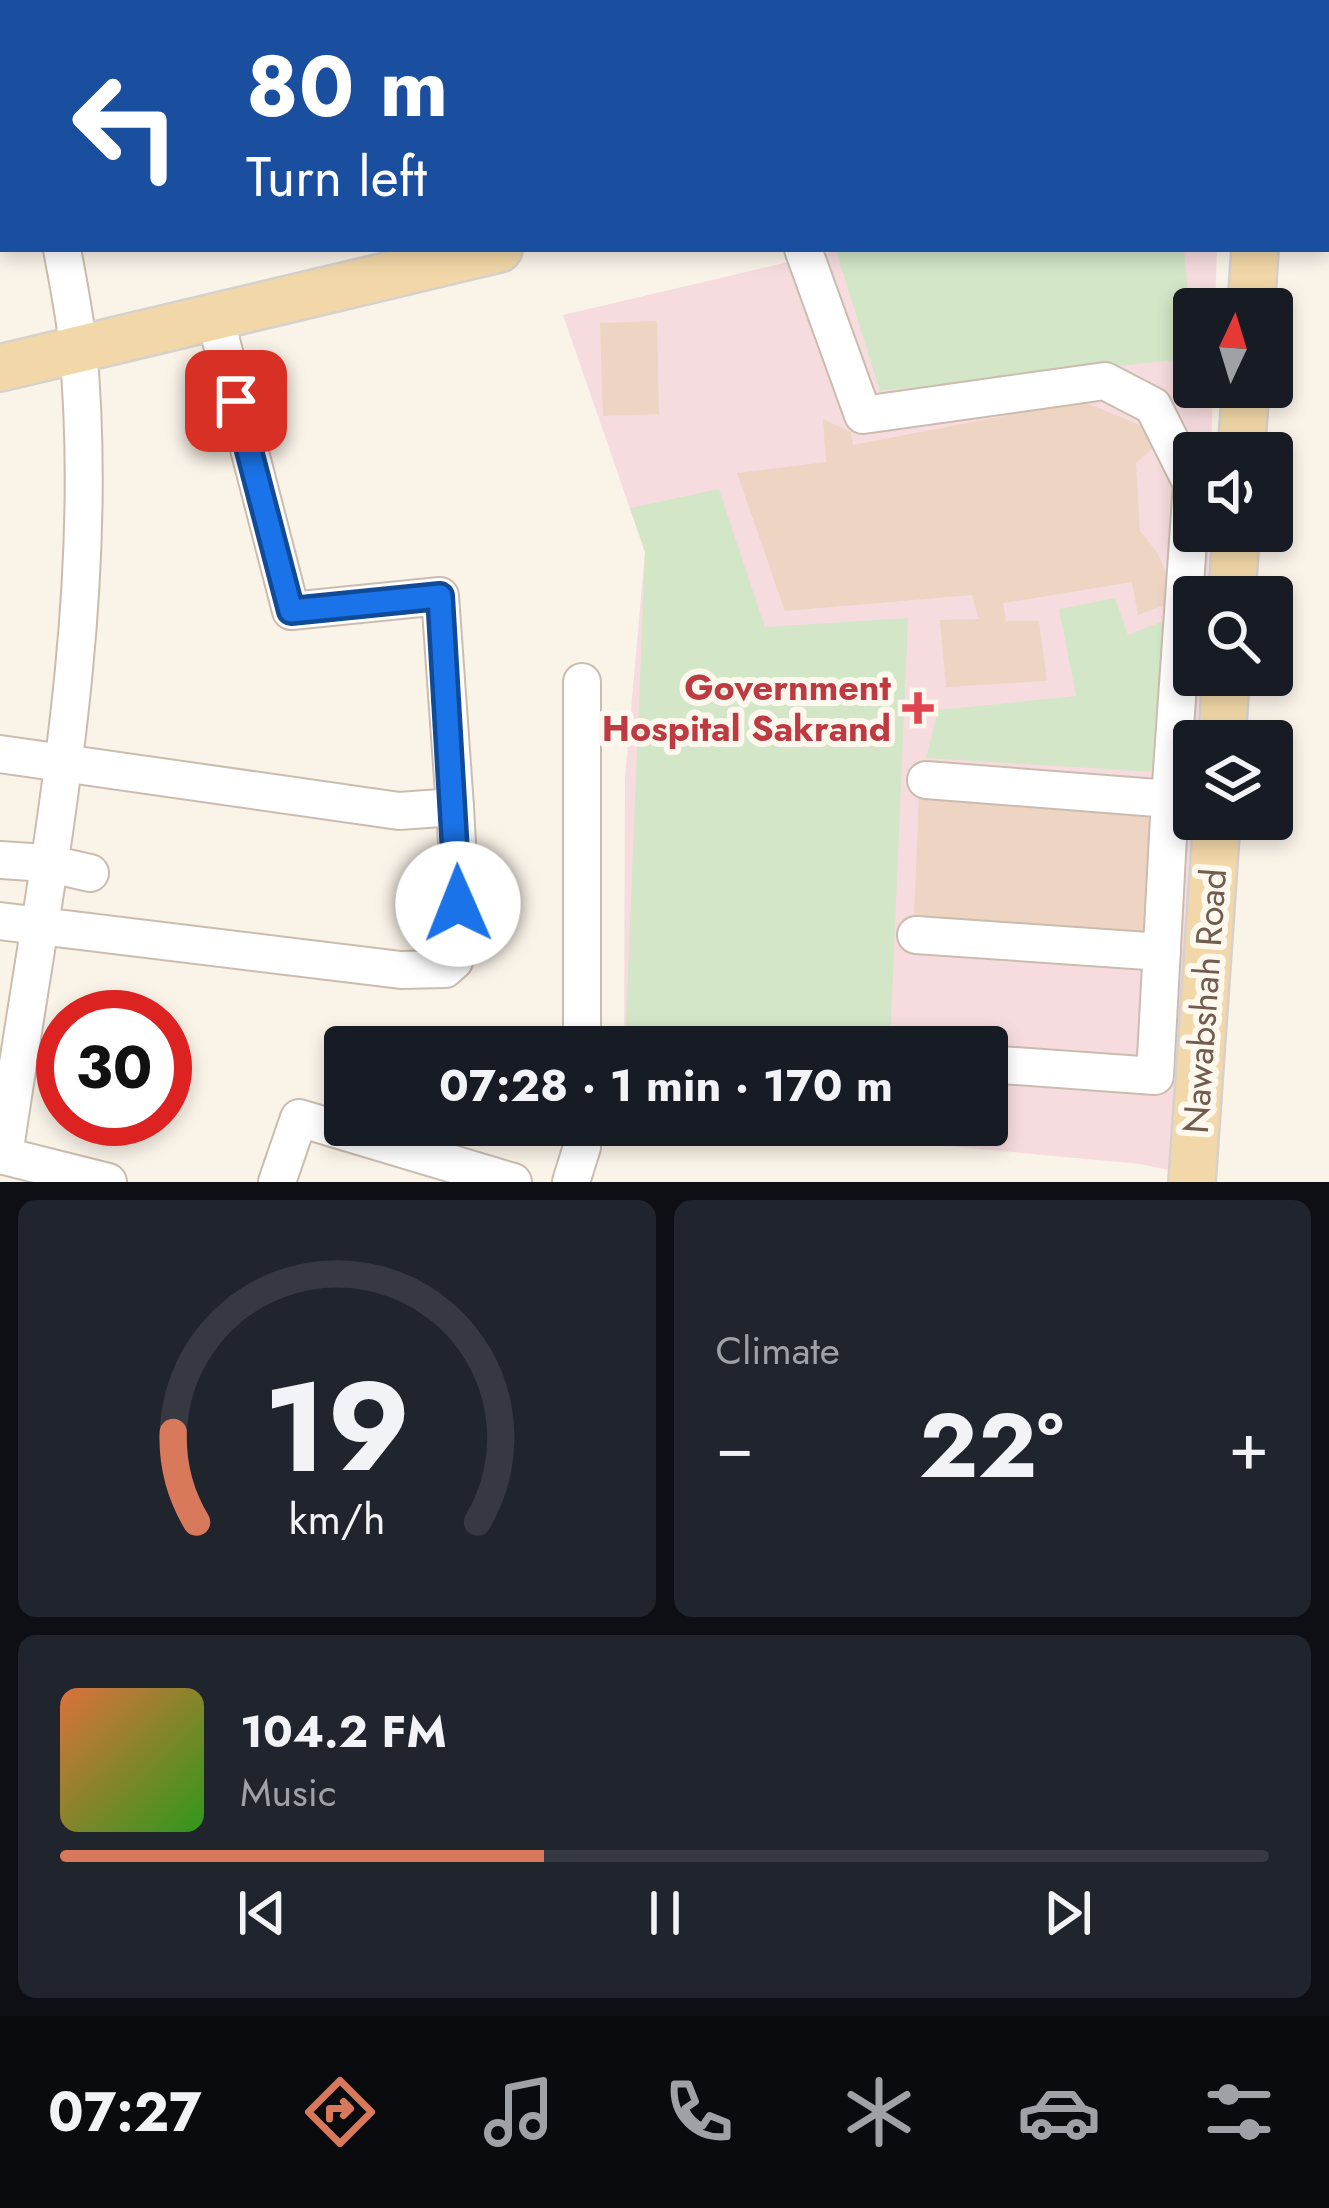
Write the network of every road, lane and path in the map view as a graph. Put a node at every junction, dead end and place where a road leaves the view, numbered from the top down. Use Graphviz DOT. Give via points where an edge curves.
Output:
graph roads {
  1 [pos="62,252"];
  2 [pos="486,252"];
  3 [pos="804,252"];
  4 [pos="1256,252"];
  5 [pos="1253,288"];
  6 [pos="215,317"];
  7 [pos="78,348"];
  8 [pos="0,368"];
  9 [pos="583,682"];
  10 [pos="0,754"];
  11 [pos="61,760"];
  12 [pos="926,780"];
  13 [pos="1170,799"];
  14 [pos="455,807"];
  15 [pos="1215,840"];
  16 [pos="0,860"];
  17 [pos="46,862"];
  18 [pos="90,873"];
  19 [pos="0,921"];
  20 [pos="37,927"];
  21 [pos="916,935"];
  22 [pos="1162,952"];
  23 [pos="582,1026"];
  24 [pos="1008,1066"];
  25 [pos="582,1146"];
  26 [pos="2,1155"];
  27 [pos="108,1182"];
  28 [pos="278,1182"];
  29 [pos="513,1182"];
  30 [pos="571,1182"];
  31 [pos="1192,1182"];
  1 -- 7 [label="street"];
  2 -- 6 [label="main road"];
  3 -- 13 [label="street" via="862,416 1105,381 1153,406 1192,484"];
  4 -- 5 [label="main road"];
  6 -- 7 [label="main road"];
  6 -- 14 [label="street" via="291,611 440,596"];
  7 -- 8 [label="main road"];
  7 -- 11 [label="street" via="82,505"];
  9 -- 23 [label="street"];
  10 -- 11 [label="street"];
  11 -- 14 [label="street" via="399,811"];
  11 -- 17 [label="street"];
  12 -- 13 [label="street"];
  13 -- 22 [label="street"];
  14 -- 20 [label="street" via="458,929 454,961 445,969"];
  15 -- 31 [label="main road, Nawabshah Road"];
  16 -- 17 [label="street"];
  17 -- 18 [label="street"];
  17 -- 20 [label="street"];
  19 -- 20 [label="street"];
  20 -- 26 [label="street"];
  21 -- 22 [label="street"];
  22 -- 24 [label="street" via="1155,1076"];
  25 -- 30 [label="street"];
  26 -- 27 [label="street"];
  28 -- 29 [label="street" via="299,1118"];
}
